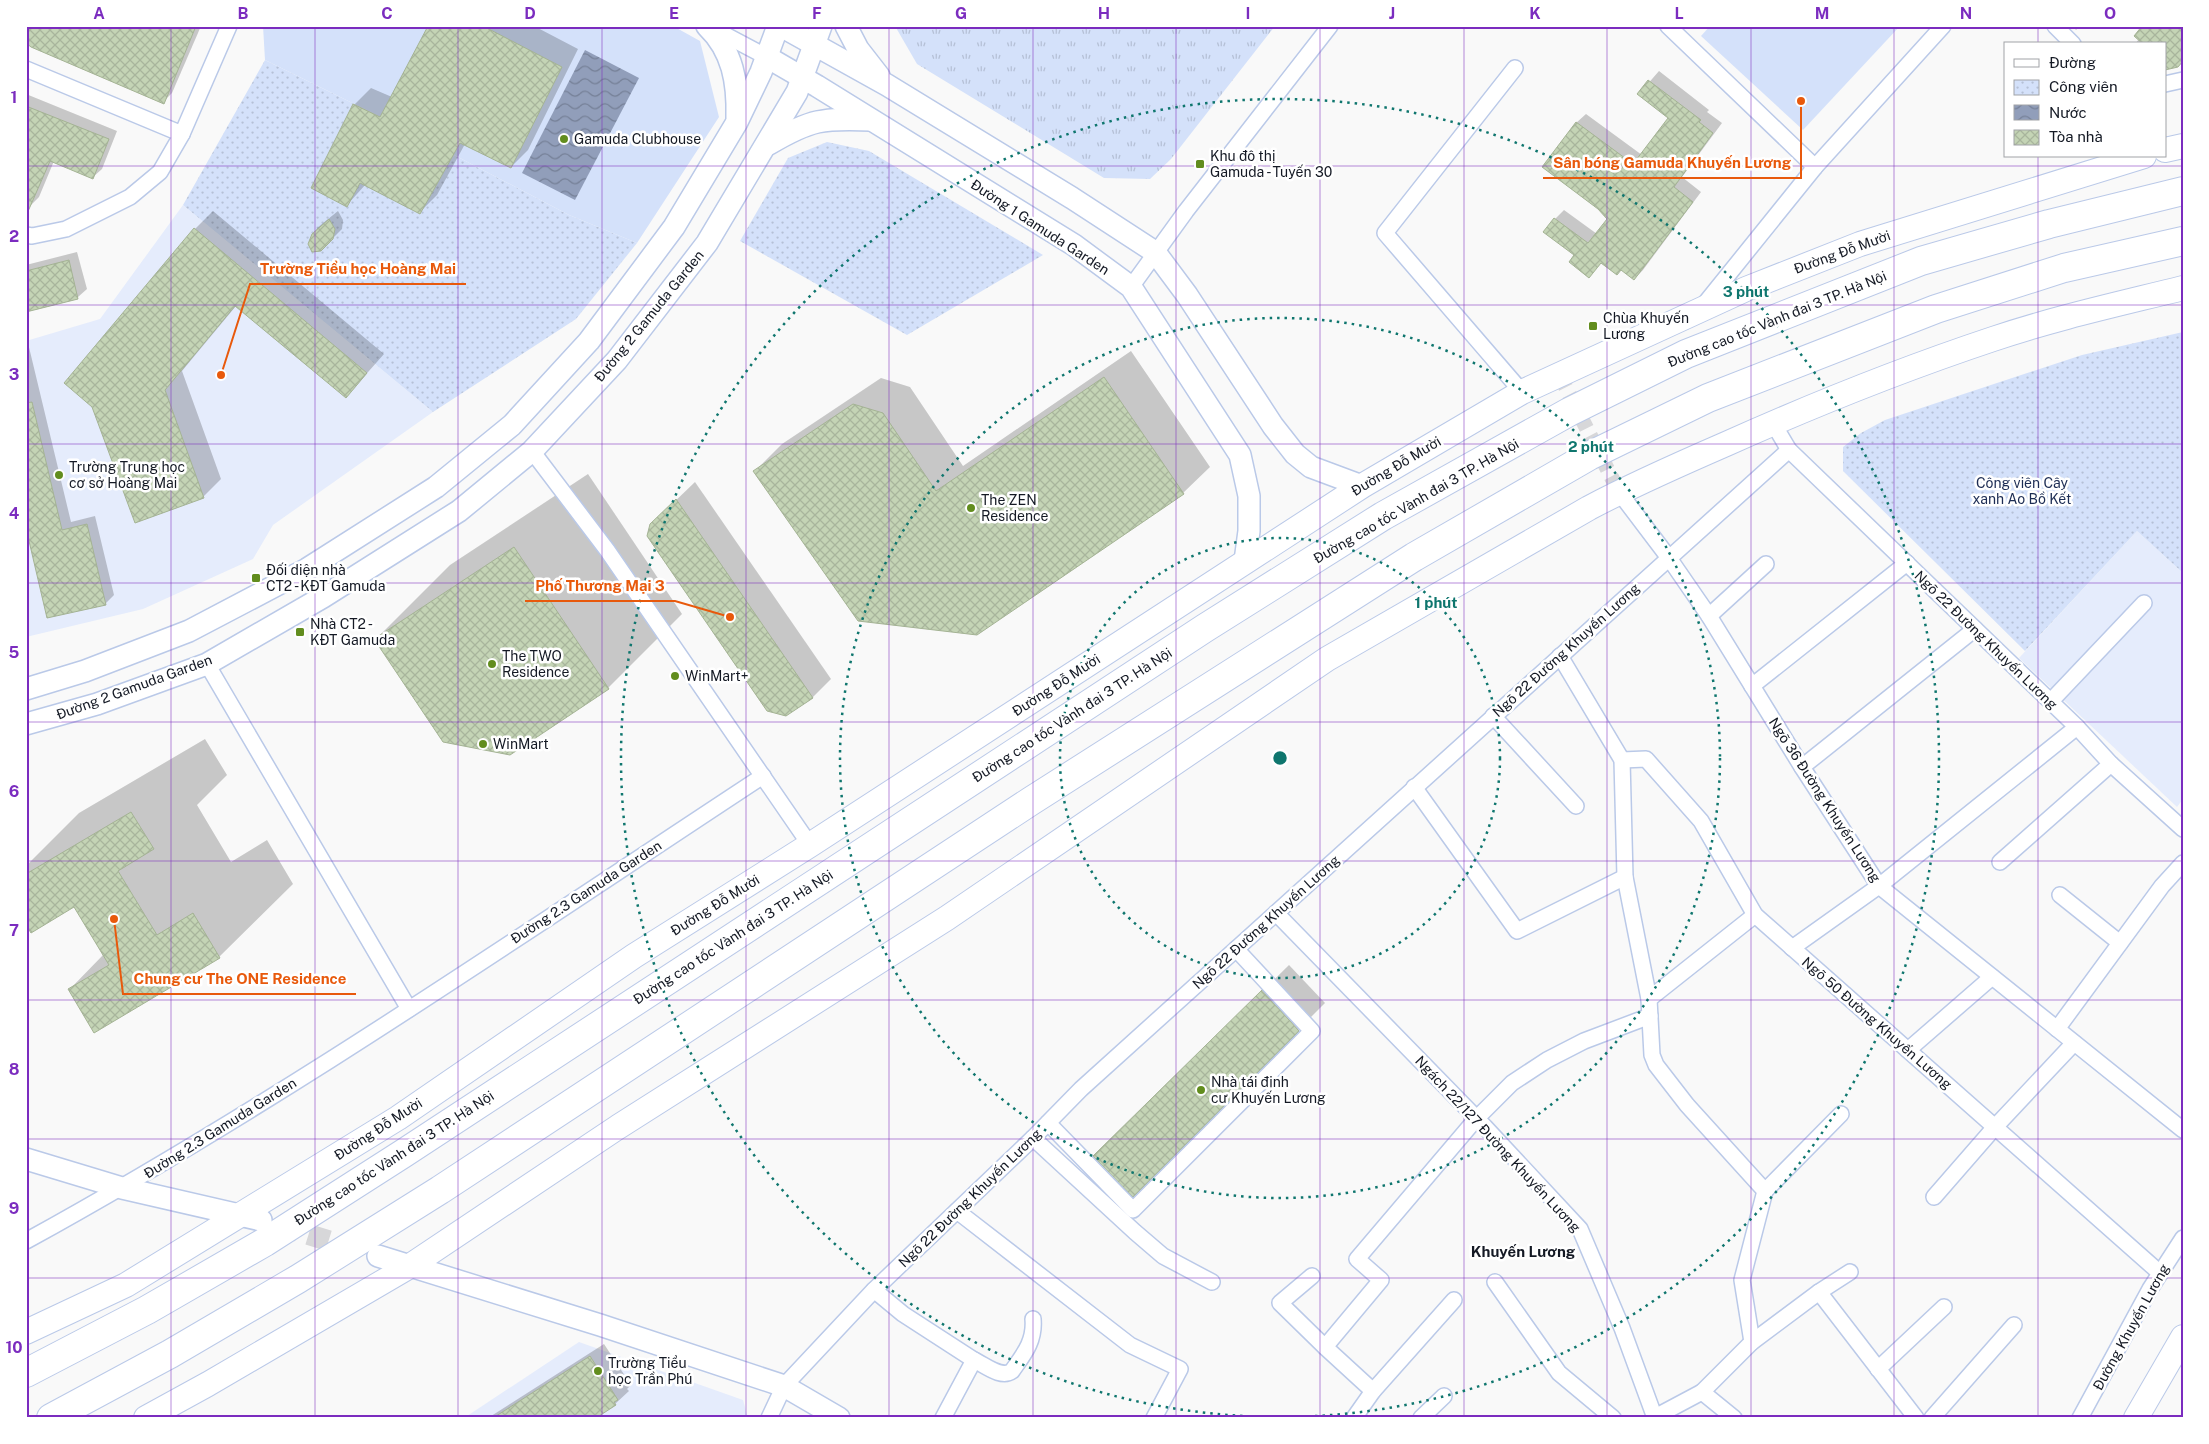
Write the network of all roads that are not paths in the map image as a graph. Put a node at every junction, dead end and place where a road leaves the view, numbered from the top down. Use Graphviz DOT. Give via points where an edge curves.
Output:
graph roads {
  1 [pos="228,26"];
  2 [pos="708,26"];
  3 [pos="780,26"];
  4 [pos="846,26"];
  5 [pos="1330,26"];
  6 [pos="1668,26"];
  7 [pos="1943,26"];
  8 [pos="2055,27"];
  9 [pos="818,35"];
  10 [pos="2071,42"];
  11 [pos="767,57"];
  12 [pos="26,68"];
  13 [pos="1515,68"];
  14 [pos="803,78"];
  15 [pos="2183,80"];
  16 [pos="2166,84"];
  17 [pos="887,85"];
  18 [pos="872,120"];
  19 [pos="736,122"];
  20 [pos="182,134"];
  21 [pos="767,145"];
  22 [pos="2183,146"];
  23 [pos="2166,150"];
  24 [pos="2138,158"];
  25 [pos="1815,168"];
  26 [pos="2183,191"];
  27 [pos="26,235"];
  28 [pos="2183,240"];
  29 [pos="1155,252"];
  30 [pos="1131,287"];
  31 [pos="2183,288"];
  32 [pos="1700,310"];
  33 [pos="1522,392"];
  34 [pos="1773,423"];
  35 [pos="512,425"];
  36 [pos="532,450"];
  37 [pos="1789,450"];
  38 [pos="1362,486"];
  39 [pos="1619,492"];
  40 [pos="1669,558"];
  41 [pos="1245,561"];
  42 [pos="1907,563"];
  43 [pos="1766,564"];
  44 [pos="2144,603"];
  45 [pos="1708,616"];
  46 [pos="1976,629"];
  47 [pos="1560,656"];
  48 [pos="207,664"];
  49 [pos="67,677"];
  50 [pos="1752,686"];
  51 [pos="26,689"];
  52 [pos="2051,702"];
  53 [pos="78,710"];
  54 [pos="1493,716"];
  55 [pos="26,724"];
  56 [pos="2077,727"];
  57 [pos="1622,760"];
  58 [pos="2111,764"];
  59 [pos="1802,767"];
  60 [pos="763,776"];
  61 [pos="1414,787"];
  62 [pos="1576,806"];
  63 [pos="2183,829"];
  64 [pos="810,845"];
  65 [pos="2000,862"];
  66 [pos="2183,863"];
  67 [pos="1625,876"];
  68 [pos="1879,886"];
  69 [pos="2060,895"];
  70 [pos="1276,913"];
  71 [pos="1755,915"];
  72 [pos="2120,943"];
  73 [pos="1792,948"];
  74 [pos="1236,949"];
  75 [pos="1992,977"];
  76 [pos="1649,999"];
  77 [pos="409,1009"];
  78 [pos="1650,1016"];
  79 [pos="2057,1029"];
  80 [pos="2074,1043"];
  81 [pos="1908,1050"];
  82 [pos="1841,1114"];
  83 [pos="1476,1119"];
  84 [pos="1048,1123"];
  85 [pos="1995,1127"];
  86 [pos="2183,1130"];
  87 [pos="1033,1138"];
  88 [pos="26,1159"];
  89 [pos="122,1188"];
  90 [pos="1765,1191"];
  91 [pos="1934,1197"];
  92 [pos="957,1210"];
  93 [pos="251,1217"];
  94 [pos="2183,1238"];
  95 [pos="26,1241"];
  96 [pos="378,1256"];
  97 [pos="410,1266"];
  98 [pos="1850,1272"];
  99 [pos="2160,1273"];
  100 [pos="1312,1276"];
  101 [pos="1212,1282"];
  102 [pos="1495,1282"];
  103 [pos="874,1290"];
  104 [pos="1819,1292"];
  105 [pos="1454,1300"];
  106 [pos="1944,1307"];
  107 [pos="1033,1319"];
  108 [pos="2014,1325"];
  109 [pos="26,1332"];
  110 [pos="2183,1337"];
  111 [pos="1752,1342"];
  112 [pos="1325,1347"];
  113 [pos="974,1360"];
  114 [pos="1878,1369"];
  115 [pos="26,1373"];
  116 [pos="784,1386"];
  117 [pos="1373,1391"];
  118 [pos="1702,1392"];
  119 [pos="1444,1396"];
  120 [pos="1655,1417"];
  121 [pos="51,1418"];
  122 [pos="146,1418"];
  123 [pos="769,1418"];
  124 [pos="839,1418"];
  125 [pos="942,1418"];
  126 [pos="1154,1418"];
  127 [pos="1354,1418"];
  128 [pos="1421,1418"];
  129 [pos="1613,1418"];
  130 [pos="1734,1418"];
  131 [pos="1916,1418"];
  132 [pos="1932,1418"];
  133 [pos="2080,1418"];
  134 [pos="2136,1418"];
  1 -- 20 [label="street"];
  2 -- 11 [label="street, Đường 1 Gamuda Garden"];
  2 -- 19 [label="street" via="719,38 732,66 738,99"];
  3 -- 9 [label="street"];
  3 -- 11 [label="street"];
  4 -- 17 [label="street" via="858,49"];
  5 -- 29 [label="street"];
  6 -- 25 [label="street"];
  7 -- 25 [label="street"];
  8 -- 10 [label="street"];
  9 -- 14 [label="street, Đường 2 Gamuda Garden"];
  9 -- 17 [label="street"];
  11 -- 14 [label="street, Đường 1 Gamuda Garden"];
  11 -- 19 [label="street"];
  12 -- 20 [label="street"];
  13 -- 33 [label="street" via="1385,233"];
  14 -- 18 [label="street, Đường 1 Gamuda Garden"];
  14 -- 21 [label="street, Đường 2 Gamuda Garden"];
  15 -- 16 [label="street"];
  17 -- 29 [label="street"];
  18 -- 21 [label="street" via="813,121"];
  18 -- 30 [label="street, Đường 1 Gamuda Garden" via="1074,245"];
  19 -- 35 [label="street" via="674,227 589,342"];
  20 -- 27 [label="street" via="160,172 130,196 66,229"];
  21 -- 36 [label="street, Đường 2 Gamuda Garden" via="707,243 623,352"];
  22 -- 23 [label="main road"];
  24 -- 32 [label="main road, Đường Đỗ Mười" via="1860,244 1746,288"];
  25 -- 32 [label="street"];
  26 -- 115 [label="highway, Đường cao tốc Vành đai 3 TP. Hà Nội" via="2049,224 1921,261 1686,354 1569,412 1384,516 1205,628 264,1242 147,1310"];
  28 -- 121 [label="highway" via="2064,268 1936,309 1708,398 1589,456 1414,558 1040,795 440,1190 170,1354"];
  29 -- 30 [label="street"];
  29 -- 38 [label="street" via="1187,295 1272,426 1295,454 1311,467"];
  30 -- 41 [label="street, Đường 1 Gamuda Garden" via="1240,455 1249,496"];
  31 -- 34 [label="main road" via="1994,338"];
  32 -- 33 [label="main road, Đường Đỗ Mười"];
  33 -- 38 [label="main road, Đường Đỗ Mười"];
  34 -- 37 [label="street, Ngõ 22 Đường Khuyến Lương"];
  34 -- 39 [label="main road"];
  35 -- 36 [label="street"];
  35 -- 49 [label="street" via="436,488 307,569 189,631"];
  36 -- 48 [label="street, Đường 2 Gamuda Garden" via="459,511 324,597"];
  36 -- 60 [label="street" via="613,558"];
  37 -- 40 [label="street, Ngõ 22 Đường Khuyến Lương"];
  37 -- 42 [label="street, Ngõ 22 Đường Khuyến Lương"];
  38 -- 41 [label="main road, Đường Đỗ Mười"];
  39 -- 40 [label="street, Ngõ 36 Đường Khuyến Lương"];
  39 -- 97 [label="main road" via="1327,659 947,918 618,1127"];
  40 -- 45 [label="street, Ngõ 36 Đường Khuyến Lương"];
  40 -- 47 [label="street, Ngõ 22 Đường Khuyến Lương"];
  41 -- 64 [label="main road, Đường Đỗ Mười"];
  42 -- 46 [label="street, Ngõ 22 Đường Khuyến Lương"];
  42 -- 50 [label="street"];
  43 -- 45 [label="street"];
  44 -- 52 [label="street"];
  45 -- 50 [label="street, Ngõ 36 Đường Khuyến Lương"];
  46 -- 52 [label="street, Ngõ 22 Đường Khuyến Lương"];
  46 -- 59 [label="street"];
  47 -- 54 [label="street, Ngõ 22 Đường Khuyến Lương"];
  47 -- 57 [label="street"];
  48 -- 53 [label="street, Đường 2 Gamuda Garden"];
  48 -- 77 [label="street"];
  49 -- 51 [label="street"];
  49 -- 53 [label="street"];
  50 -- 59 [label="street, Ngõ 36 Đường Khuyến Lương"];
  52 -- 56 [label="street, Ngõ 22 Đường Khuyến Lương"];
  53 -- 55 [label="street, Đường 2 Gamuda Garden"];
  54 -- 61 [label="street, Ngõ 22 Đường Khuyến Lương"];
  54 -- 62 [label="street"];
  56 -- 58 [label="street, Ngõ 22 Đường Khuyến Lương"];
  56 -- 68 [label="street"];
  57 -- 67 [label="street"];
  57 -- 71 [label="street, Ngõ 50 Đường Khuyến Lương" via="1646,759 1701,821"];
  58 -- 63 [label="street, Ngõ 22 Đường Khuyến Lương"];
  58 -- 65 [label="street"];
  59 -- 68 [label="street, Ngõ 36 Đường Khuyến Lương"];
  60 -- 64 [label="street"];
  60 -- 77 [label="street, Đường 2.3 Gamuda Garden"];
  61 -- 67 [label="street" via="1517,931"];
  61 -- 70 [label="street, Ngõ 22 Đường Khuyến Lương"];
  64 -- 93 [label="main road, Đường Đỗ Mười" via="634,956"];
  66 -- 72 [label="street"];
  67 -- 76 [label="street"];
  68 -- 73 [label="street"];
  68 -- 75 [label="street, Ngõ 36 Đường Khuyến Lương"];
  69 -- 72 [label="street"];
  70 -- 74 [label="street, Ngõ 22 Đường Khuyến Lương"];
  70 -- 83 [label="street, Ngách 22/127 Đường Khuyến Lương"];
  71 -- 73 [label="street, Ngõ 50 Đường Khuyến Lương"];
  71 -- 76 [label="street"];
  72 -- 79 [label="street"];
  73 -- 81 [label="street, Ngõ 50 Đường Khuyến Lương"];
  74 -- 84 [label="street, Ngõ 22 Đường Khuyến Lương" via="1081,1089"];
  74 -- 84 [label="street" via="1312,1031 1133,1210"];
  75 -- 79 [label="street, Ngõ 36 Đường Khuyến Lương"];
  75 -- 81 [label="street"];
  76 -- 78 [label="street"];
  77 -- 89 [label="street, Đường 2.3 Gamuda Garden"];
  78 -- 83 [label="street" via="1584,1041 1547,1060 1512,1083"];
  78 -- 90 [label="street" via="1652,1055 1656,1065 1687,1105"];
  79 -- 80 [label="street, Ngõ 36 Đường Khuyến Lương"];
  80 -- 85 [label="street"];
  80 -- 86 [label="street, Ngõ 36 Đường Khuyến Lương"];
  81 -- 85 [label="street, Ngõ 50 Đường Khuyến Lương"];
  82 -- 90 [label="street"];
  83 -- 112 [label="street" via="1356,1259 1381,1280"];
  83 -- 120 [label="street, Ngách 22/127 Đường Khuyến Lương" via="1580,1229"];
  84 -- 87 [label="street, Ngõ 22 Đường Khuyến Lương"];
  85 -- 91 [label="street"];
  85 -- 99 [label="street, Ngõ 50 Đường Khuyến Lương"];
  87 -- 92 [label="street, Ngõ 22 Đường Khuyến Lương"];
  87 -- 101 [label="street" via="1163,1256"];
  88 -- 89 [label="street"];
  89 -- 93 [label="street"];
  89 -- 95 [label="street, Đường 2.3 Gamuda Garden"];
  90 -- 111 [label="street" via="1742,1280"];
  92 -- 103 [label="street, Ngõ 22 Đường Khuyến Lương"];
  92 -- 126 [label="street" via="1130,1346 1180,1370"];
  93 -- 109 [label="main road, Đường Đỗ Mười" via="126,1284"];
  94 -- 99 [label="street, Đường Khuyến Lương"];
  96 -- 97 [label="street"];
  97 -- 116 [label="street"];
  97 -- 122 [label="main road"];
  98 -- 104 [label="street"];
  99 -- 133 [label="street, Đường Khuyến Lương"];
  100 -- 112 [label="street" via="1280,1303"];
  102 -- 129 [label="street" via="1559,1373"];
  103 -- 113 [label="street" via="903,1314"];
  103 -- 116 [label="street, Ngõ 22 Đường Khuyến Lương"];
  104 -- 111 [label="street"];
  104 -- 114 [label="street"];
  105 -- 117 [label="street"];
  106 -- 114 [label="street"];
  107 -- 113 [label="street" via="1032,1342 1008,1374 1000,1374"];
  108 -- 132 [label="street"];
  110 -- 134 [label="main road"];
  111 -- 118 [label="street"];
  112 -- 117 [label="street"];
  113 -- 125 [label="street"];
  114 -- 131 [label="street"];
  116 -- 123 [label="street, Ngõ 22 Đường Khuyến Lương"];
  116 -- 124 [label="street"];
  117 -- 127 [label="street"];
  118 -- 120 [label="street"];
  118 -- 130 [label="street"];
  119 -- 128 [label="street"];
}
